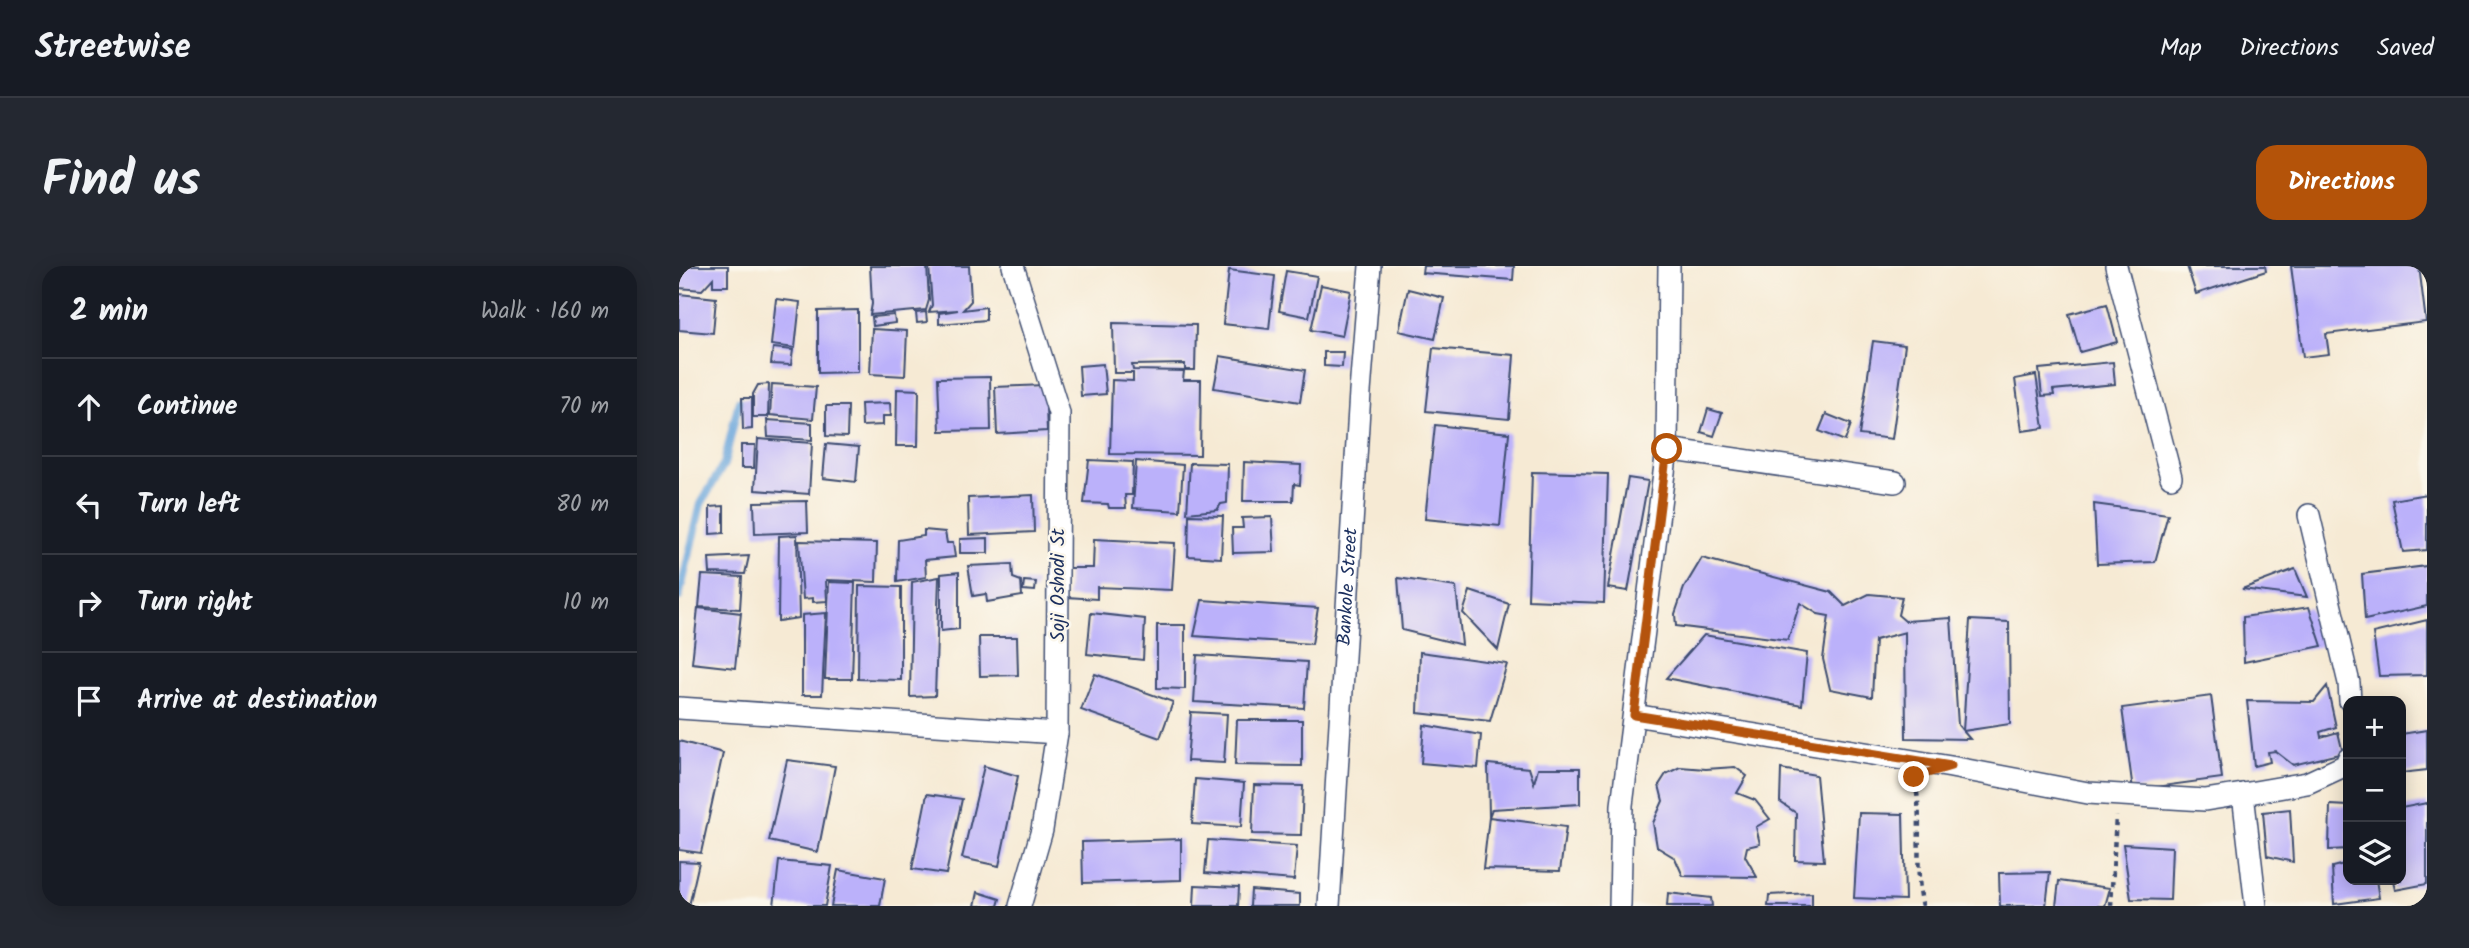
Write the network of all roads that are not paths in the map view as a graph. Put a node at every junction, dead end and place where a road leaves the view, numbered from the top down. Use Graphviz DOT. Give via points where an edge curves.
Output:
graph roads {
  1 [pos="1013,266"];
  2 [pos="1370,266"];
  3 [pos="1669,266"];
  4 [pos="2116,266"];
  5 [pos="1667,449"];
  6 [pos="2171,477"];
  7 [pos="1895,482"];
  8 [pos="2309,515"];
  9 [pos="2350,696"];
  10 [pos="679,708"];
  11 [pos="1634,715"];
  12 [pos="1057,733"];
  13 [pos="2343,766"];
  14 [pos="2243,794"];
  15 [pos="1020,906"];
  16 [pos="1329,906"];
  17 [pos="1620,906"];
  18 [pos="2256,906"];
  1 -- 12 [label="street, Soji Oshodi St" via="1059,413"];
  2 -- 16 [label="street, Bankole Street"];
  3 -- 5 [label="street"];
  4 -- 6 [label="street"];
  5 -- 7 [label="street"];
  5 -- 11 [label="street"];
  8 -- 9 [label="street"];
  10 -- 12 [label="street"];
  11 -- 14 [label="street" via="2088,793 2205,800"];
  11 -- 17 [label="street" via="1622,805"];
  12 -- 15 [label="street, Soji Oshodi St" via="1042,830"];
  13 -- 14 [label="street" via="2307,783"];
  14 -- 18 [label="street"];
}
